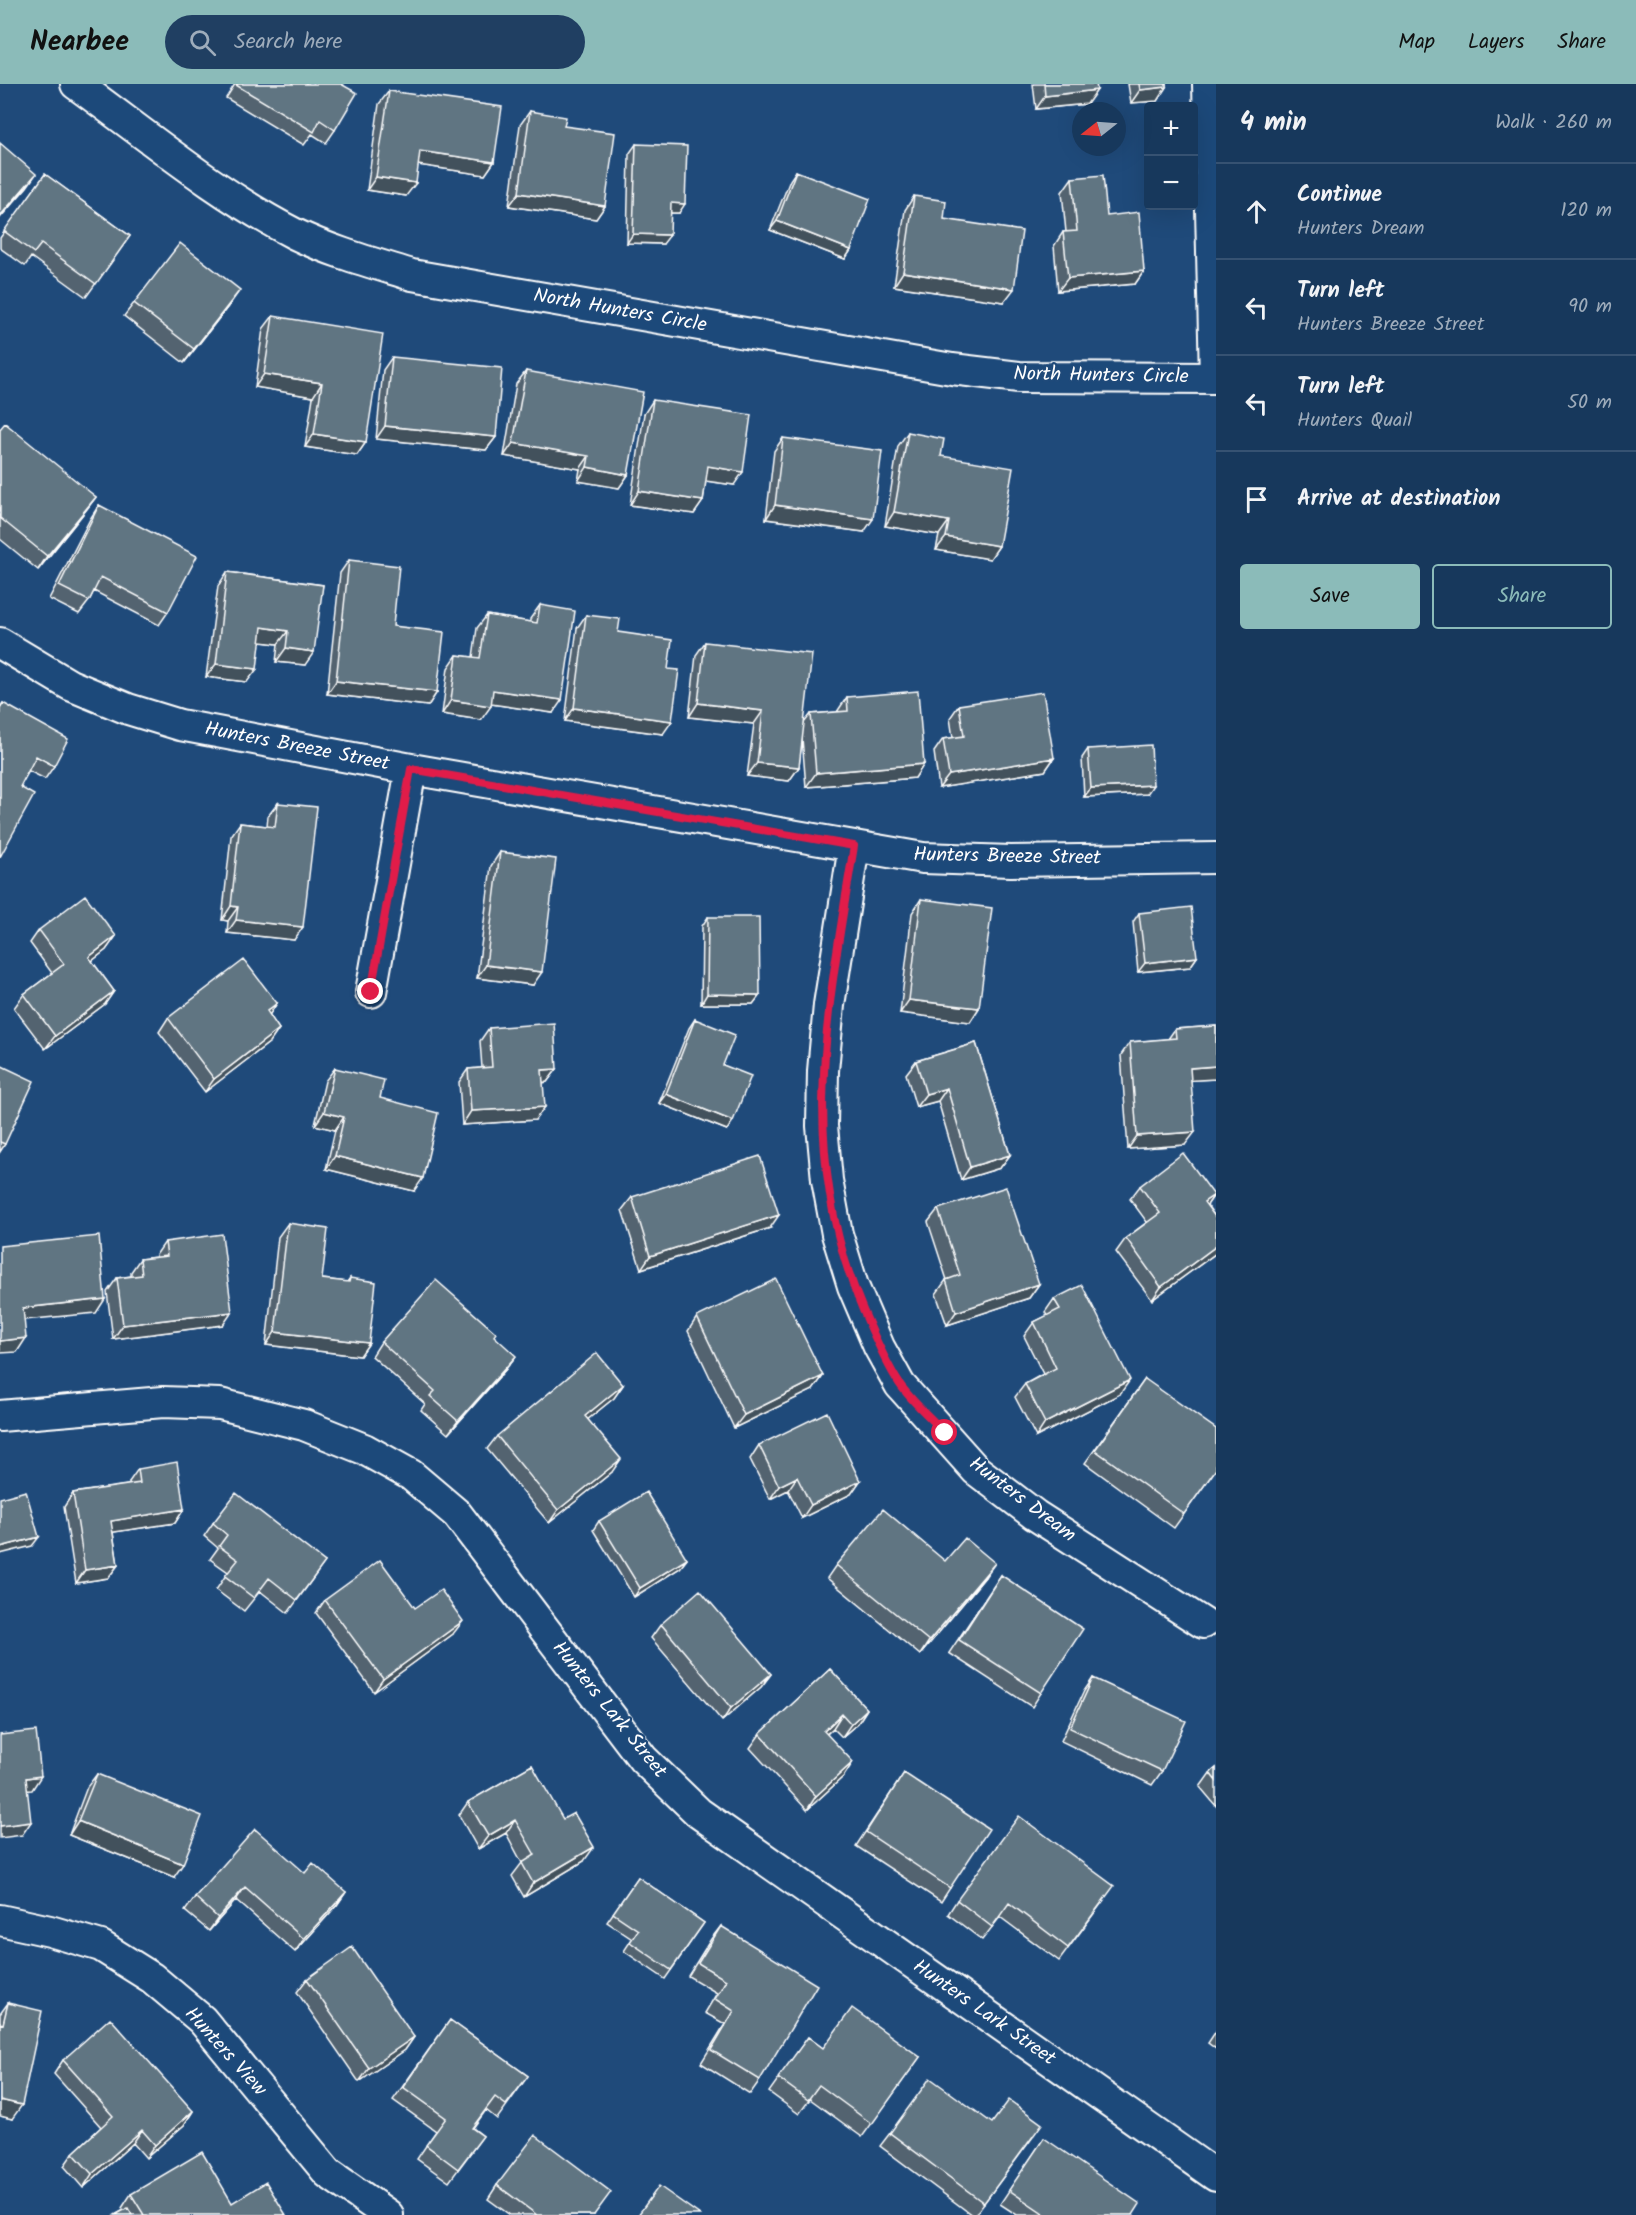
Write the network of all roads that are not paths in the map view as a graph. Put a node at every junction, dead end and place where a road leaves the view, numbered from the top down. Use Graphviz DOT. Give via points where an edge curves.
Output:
graph roads {
  1 [pos="76,84"];
  2 [pos="1208,84"];
  3 [pos="1216,378"];
  4 [pos="0,644"];
  5 [pos="411,769"];
  6 [pos="854,846"];
  7 [pos="1216,858"];
  8 [pos="371,992"];
  9 [pos="0,1416"];
  10 [pos="1203,1623"];
  11 [pos="0,1920"];
  12 [pos="1216,2176"];
  13 [pos="388,2215"];
  1 -- 3 [label="street, North Hunters Circle" via="244,206 297,235 354,258 412,274 952,369 1018,377"];
  2 -- 3 [label="street"];
  4 -- 5 [label="street, Hunters Breeze Street" via="70,685 180,725"];
  5 -- 6 [label="street, Hunters Breeze Street"];
  5 -- 8 [label="street"];
  6 -- 7 [label="street, Hunters Breeze Street" via="923,858 1011,861"];
  6 -- 10 [label="street, Hunters Dream" via="829,1005 822,1126 837,1234 853,1286 879,1347 900,1385 976,1470 1035,1515"];
  9 -- 12 [label="street, Hunters Lark Street" via="163,1402 220,1404 304,1425 364,1449 411,1475 457,1514 643,1759 699,1813"];
  11 -- 13 [label="street, Hunters View" via="101,1946 152,1978 202,2020 328,2173"];
}
